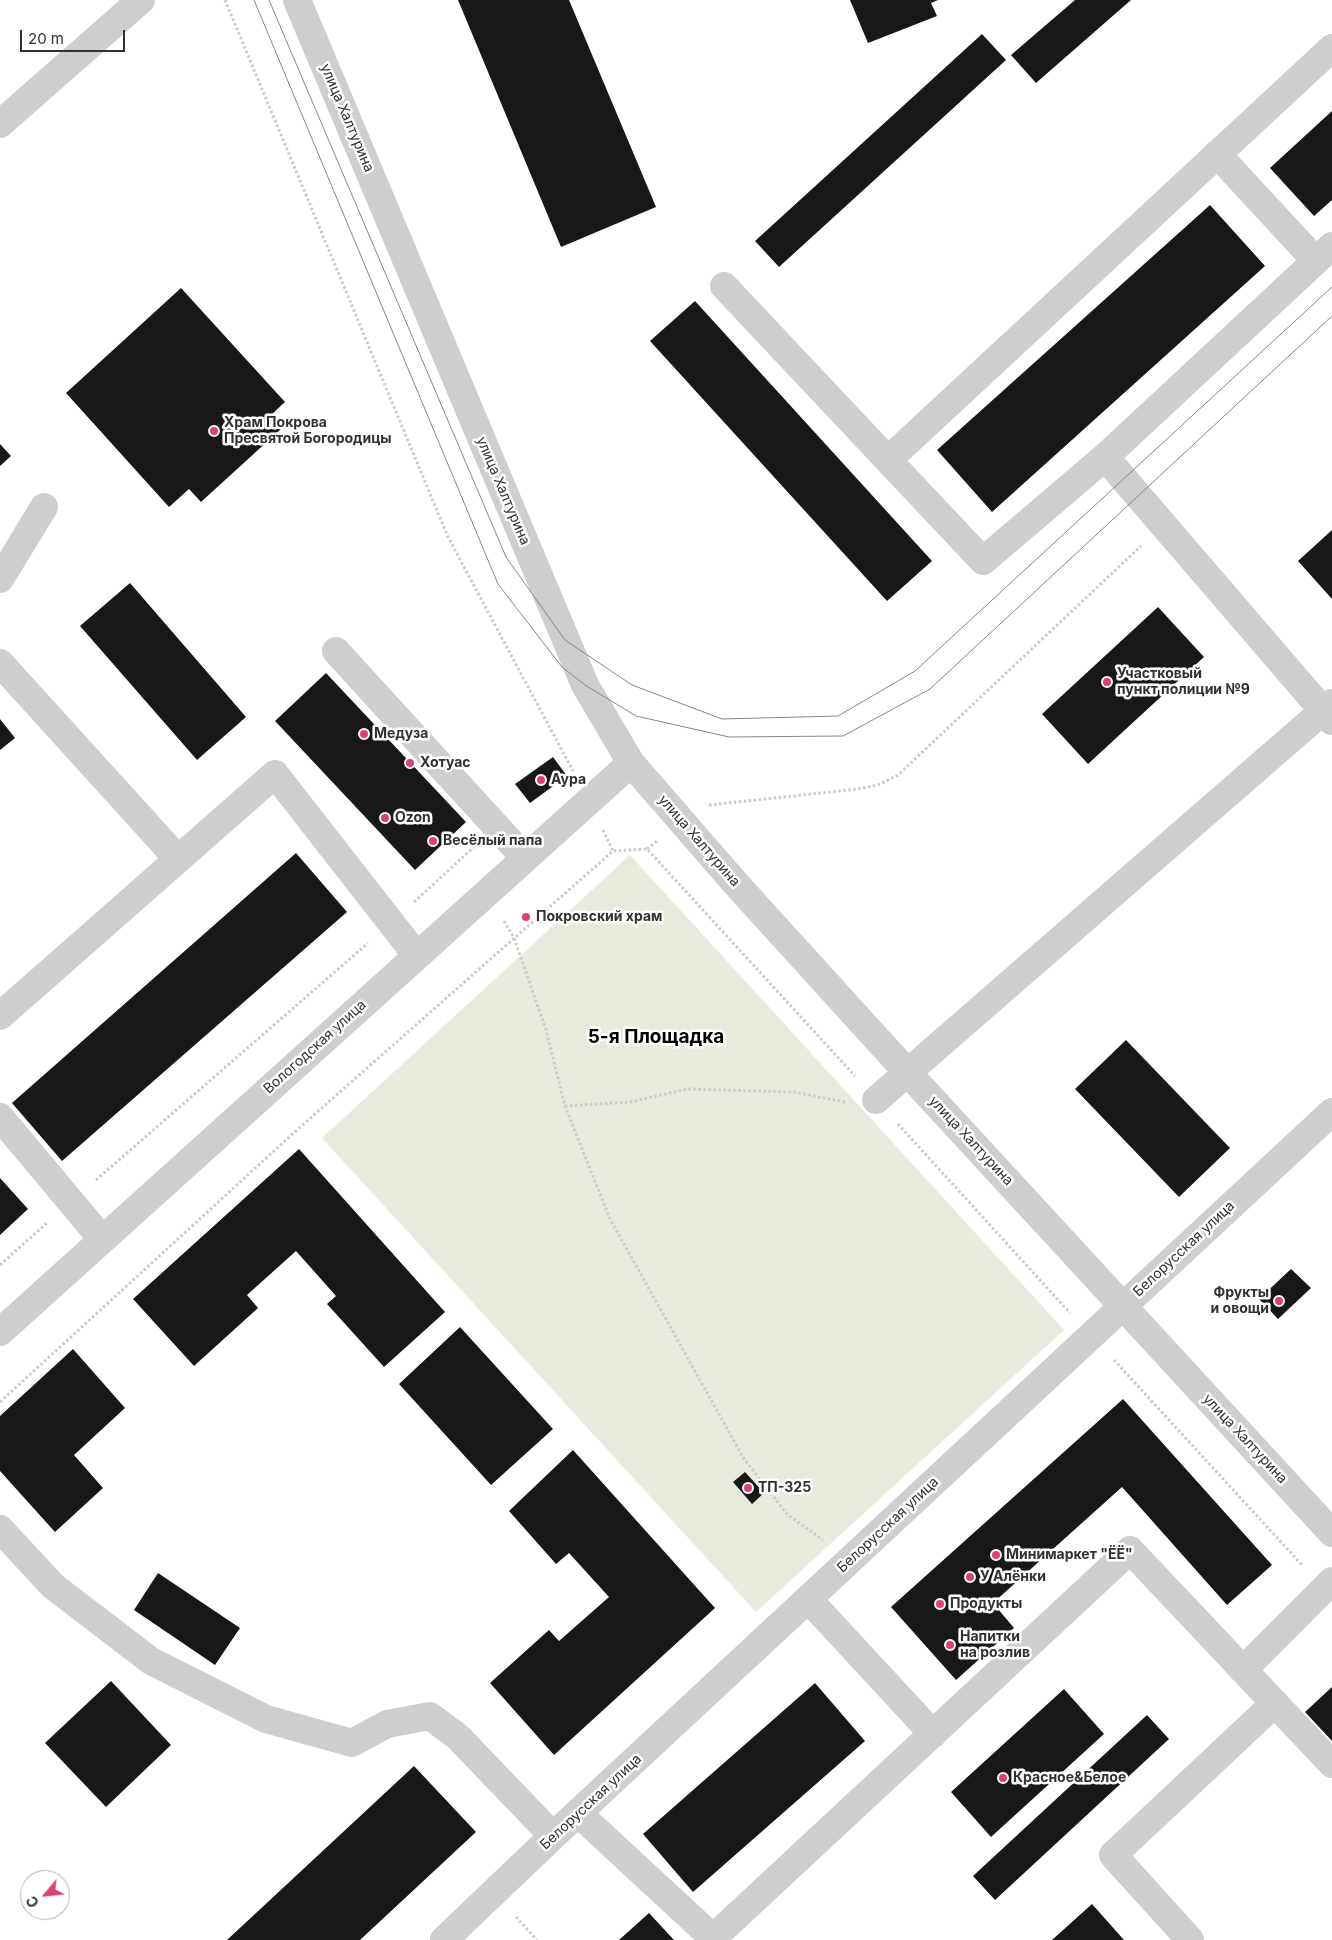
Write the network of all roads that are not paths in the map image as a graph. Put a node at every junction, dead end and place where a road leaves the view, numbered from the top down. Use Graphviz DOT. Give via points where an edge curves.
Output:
graph roads {
  1 [pos="141,0"];
  2 [pos="297,0"];
  3 [pos="1332,48"];
  4 [pos="0,124"];
  5 [pos="1217,154"];
  6 [pos="1324,253"];
  7 [pos="724,286"];
  8 [pos="1106,458"];
  9 [pos="888,460"];
  10 [pos="44,507"];
  11 [pos="0,579"];
  12 [pos="336,650"];
  13 [pos="0,663"];
  14 [pos="1329,712"];
  15 [pos="631,763"];
  16 [pos="526,858"];
  17 [pos="178,859"];
  18 [pos="416,956"];
  19 [pos="0,1016"];
  20 [pos="907,1072"];
  21 [pos="876,1100"];
  22 [pos="1332,1112"];
  23 [pos="0,1117"];
  24 [pos="102,1240"];
  25 [pos="1122,1306"];
  26 [pos="0,1332"];
  27 [pos="0,1529"];
  28 [pos="1332,1533"];
  29 [pos="1328,1585"];
  30 [pos="808,1599"];
  31 [pos="1243,1670"];
  32 [pos="1274,1703"];
  33 [pos="933,1734"];
  34 [pos="1332,1764"];
  35 [pos="579,1814"];
  36 [pos="553,1836"];
  37 [pos="444,1940"];
  38 [pos="1190,1940"];
  1 -- 4 [label="street"];
  2 -- 15 [label="street, улица Халтурина" via="585,685"];
  3 -- 5 [label="street"];
  5 -- 6 [label="street"];
  5 -- 9 [label="street"];
  6 -- 8 [label="street"];
  7 -- 9 [label="street"];
  8 -- 9 [label="street" via="983,561"];
  8 -- 14 [label="street"];
  10 -- 11 [label="street"];
  12 -- 16 [label="street"];
  13 -- 17 [label="street"];
  14 -- 20 [label="street"];
  15 -- 16 [label="street, Вологодская улица"];
  15 -- 20 [label="street, улица Халтурина"];
  16 -- 18 [label="street, Вологодская улица"];
  17 -- 18 [label="street" via="275,774"];
  17 -- 19 [label="street"];
  18 -- 24 [label="street, Вологодская улица"];
  20 -- 21 [label="street"];
  20 -- 25 [label="street, улица Халтурина"];
  22 -- 25 [label="street, Белорусская улица"];
  23 -- 24 [label="street"];
  24 -- 26 [label="street, Вологодская улица"];
  25 -- 28 [label="street, улица Халтурина"];
  25 -- 30 [label="street, Белорусская улица"];
  27 -- 36 [label="street" via="53,1586 151,1661 266,1719 352,1743 387,1724 430,1716 458,1737"];
  29 -- 31 [label="street"];
  30 -- 33 [label="street"];
  30 -- 35 [label="street, Белорусская улица"];
  31 -- 32 [label="street"];
  31 -- 33 [label="street" via="1130,1550"];
  32 -- 34 [label="street"];
  32 -- 38 [label="street" via="1113,1855"];
  33 -- 35 [label="street" via="713,1938"];
  35 -- 36 [label="street, Белорусская улица"];
  36 -- 37 [label="street, Белорусская улица"];
}
